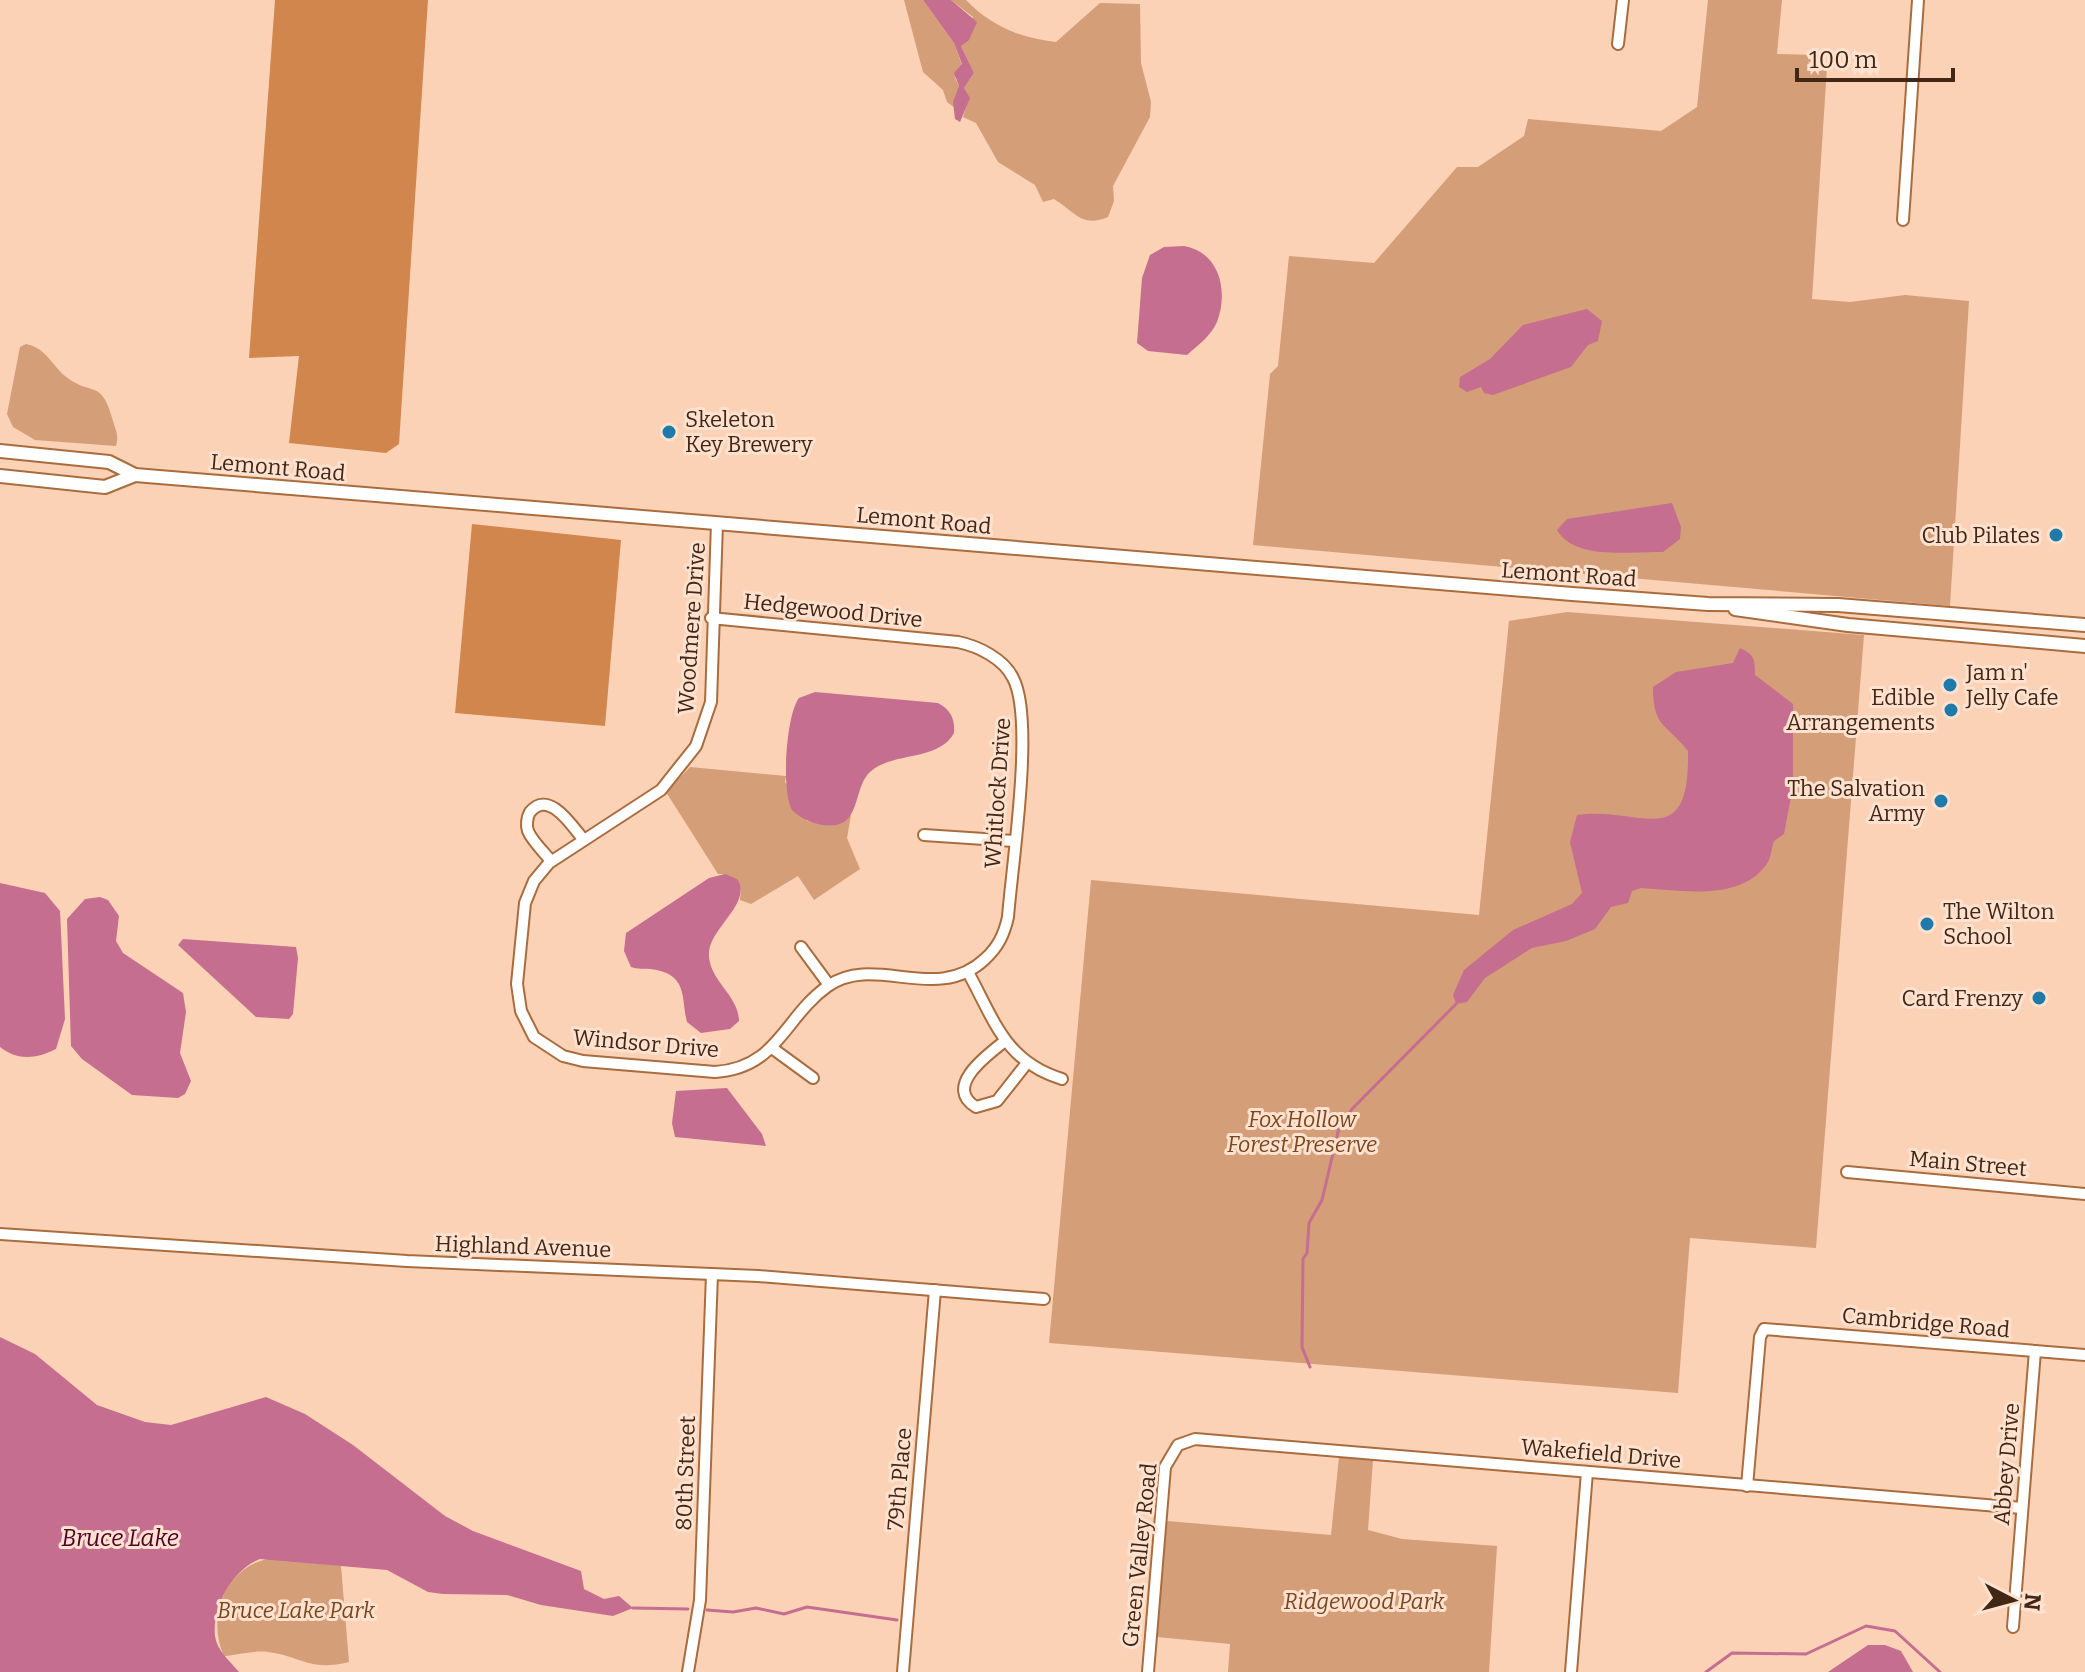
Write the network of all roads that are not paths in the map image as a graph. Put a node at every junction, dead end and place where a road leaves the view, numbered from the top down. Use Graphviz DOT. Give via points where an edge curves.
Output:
graph roads {
  1 [pos="1623,0"];
  2 [pos="1918,0"];
  3 [pos="1618,44"];
  4 [pos="1903,220"];
  5 [pos="0,451"];
  6 [pos="135,475"];
  7 [pos="0,476"];
  8 [pos="717,523"];
  9 [pos="1708,604"];
  10 [pos="711,618"];
  11 [pos="2085,625"];
  12 [pos="950,641"];
  13 [pos="2085,646"];
  14 [pos="924,835"];
  15 [pos="583,839"];
  16 [pos="1014,841"];
  17 [pos="551,861"];
  18 [pos="521,940"];
  19 [pos="801,947"];
  20 [pos="969,974"];
  21 [pos="829,985"];
  22 [pos="1005,1041"];
  23 [pos="772,1048"];
  24 [pos="1027,1063"];
  25 [pos="813,1078"];
  26 [pos="1062,1079"];
  27 [pos="1847,1172"];
  28 [pos="2085,1194"];
  29 [pos="0,1234"];
  30 [pos="712,1274"];
  31 [pos="935,1290"];
  32 [pos="1044,1299"];
  33 [pos="2035,1351"];
  34 [pos="2085,1355"];
  35 [pos="1178,1445"];
  36 [pos="1587,1472"];
  37 [pos="1747,1486"];
  38 [pos="2022,1508"];
  39 [pos="2013,1627"];
  40 [pos="688,1672"];
  41 [pos="903,1672"];
  42 [pos="1148,1672"];
  43 [pos="1571,1672"];
  1 -- 3 [label="street"];
  2 -- 4 [label="street"];
  5 -- 6 [label="main road, Lemont Road" via="109,462"];
  6 -- 7 [label="main road, Lemont Road" via="105,487"];
  6 -- 8 [label="main road, Lemont Road"];
  8 -- 9 [label="main road, Lemont Road"];
  8 -- 10 [label="street, Woodmere Drive"];
  9 -- 11 [label="main road, Lemont Road" via="1838,605"];
  9 -- 13 [label="main road, Lemont Road" via="1833,623"];
  10 -- 12 [label="street, Hedgewood Drive"];
  10 -- 15 [label="street, Woodmere Drive" via="711,702 696,746 661,790"];
  12 -- 16 [label="street, Whitlock Drive" via="989,654 1012,675 1020,695 1024,719"];
  14 -- 16 [label="street"];
  15 -- 17 [label="street, Woodmere Drive"];
  15 -- 17 [label="street" via="556,807 543,805 531,811 528,831"];
  16 -- 20 [label="street, Whitlock Drive" via="1008,917 1001,939"];
  17 -- 18 [label="street, Woodmere Drive" via="529,892"];
  18 -- 23 [label="street, Windsor Drive" via="521,1011 534,1037 563,1056 715,1072 743,1067"];
  19 -- 21 [label="street"];
  20 -- 21 [label="street" via="939,981 858,977"];
  20 -- 22 [label="street"];
  21 -- 23 [label="street, Windsor Drive"];
  22 -- 24 [label="street"];
  22 -- 24 [label="street" via="966,1077 968,1103 990,1105"];
  23 -- 25 [label="street"];
  24 -- 26 [label="street"];
  27 -- 28 [label="street, Main Street"];
  29 -- 30 [label="street, Highland Avenue" via="407,1261"];
  30 -- 31 [label="street, Highland Avenue"];
  30 -- 40 [label="street, 80th Street" via="700,1600"];
  31 -- 32 [label="street, Highland Avenue"];
  31 -- 41 [label="street, 79th Place"];
  33 -- 34 [label="street, Cambridge Road"];
  33 -- 37 [label="street, Cambridge Road" via="1764,1329"];
  33 -- 38 [label="street, Abbey Drive"];
  35 -- 36 [label="street, Wakefield Drive" via="1203,1439"];
  35 -- 42 [label="street, Green Valley Road" via="1165,1467"];
  36 -- 37 [label="street, Wakefield Drive"];
  36 -- 43 [label="street"];
  37 -- 38 [label="street, Wakefield Drive"];
  38 -- 39 [label="street, Abbey Drive"];
}
